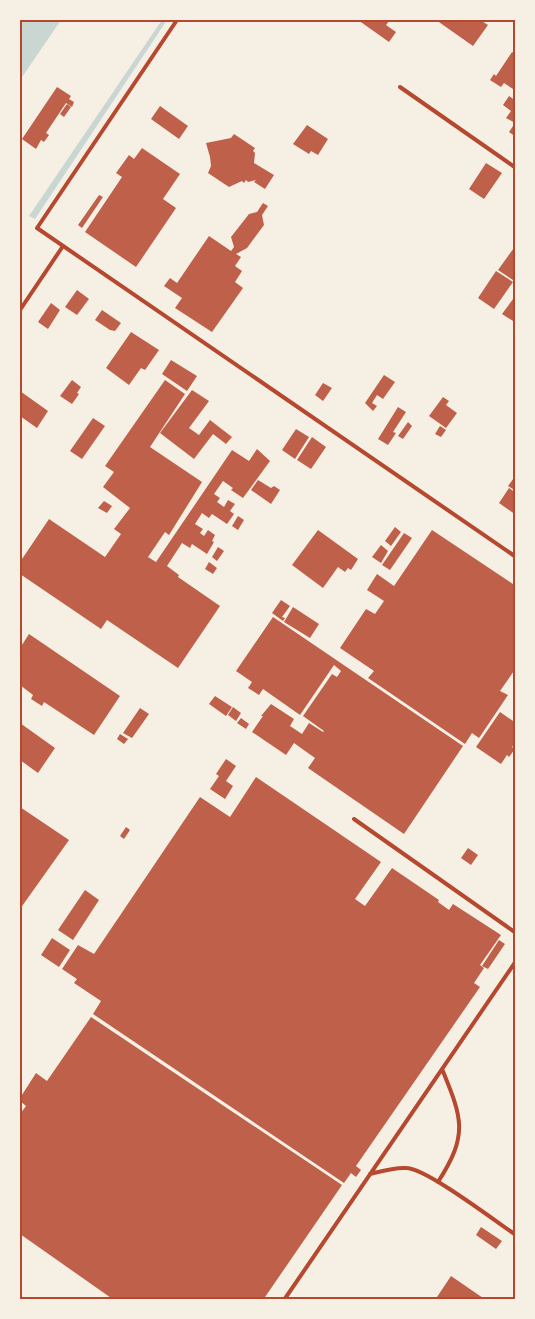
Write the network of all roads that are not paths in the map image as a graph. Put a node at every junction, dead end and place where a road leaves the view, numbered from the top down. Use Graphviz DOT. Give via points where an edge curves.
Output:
graph roads {
  1 [pos="177,20"];
  2 [pos="400,87"];
  3 [pos="516,168"];
  4 [pos="63,246"];
  5 [pos="20,310"];
  6 [pos="516,557"];
  7 [pos="354,819"];
  8 [pos="516,933"];
  9 [pos="516,961"];
  10 [pos="442,1068"];
  11 [pos="369,1174"];
  12 [pos="438,1182"];
  13 [pos="516,1235"];
  14 [pos="284,1299"];
  1 -- 4 [label="lane" via="37,228"];
  2 -- 3 [label="lane"];
  4 -- 5 [label="lane"];
  4 -- 6 [label="lane"];
  7 -- 8 [label="lane"];
  9 -- 10 [label="lane"];
  10 -- 11 [label="lane"];
  10 -- 12 [label="lane" via="459,1109 461,1129"];
  11 -- 12 [label="lane" via="409,1168"];
  11 -- 14 [label="lane"];
  12 -- 13 [label="lane"];
}
